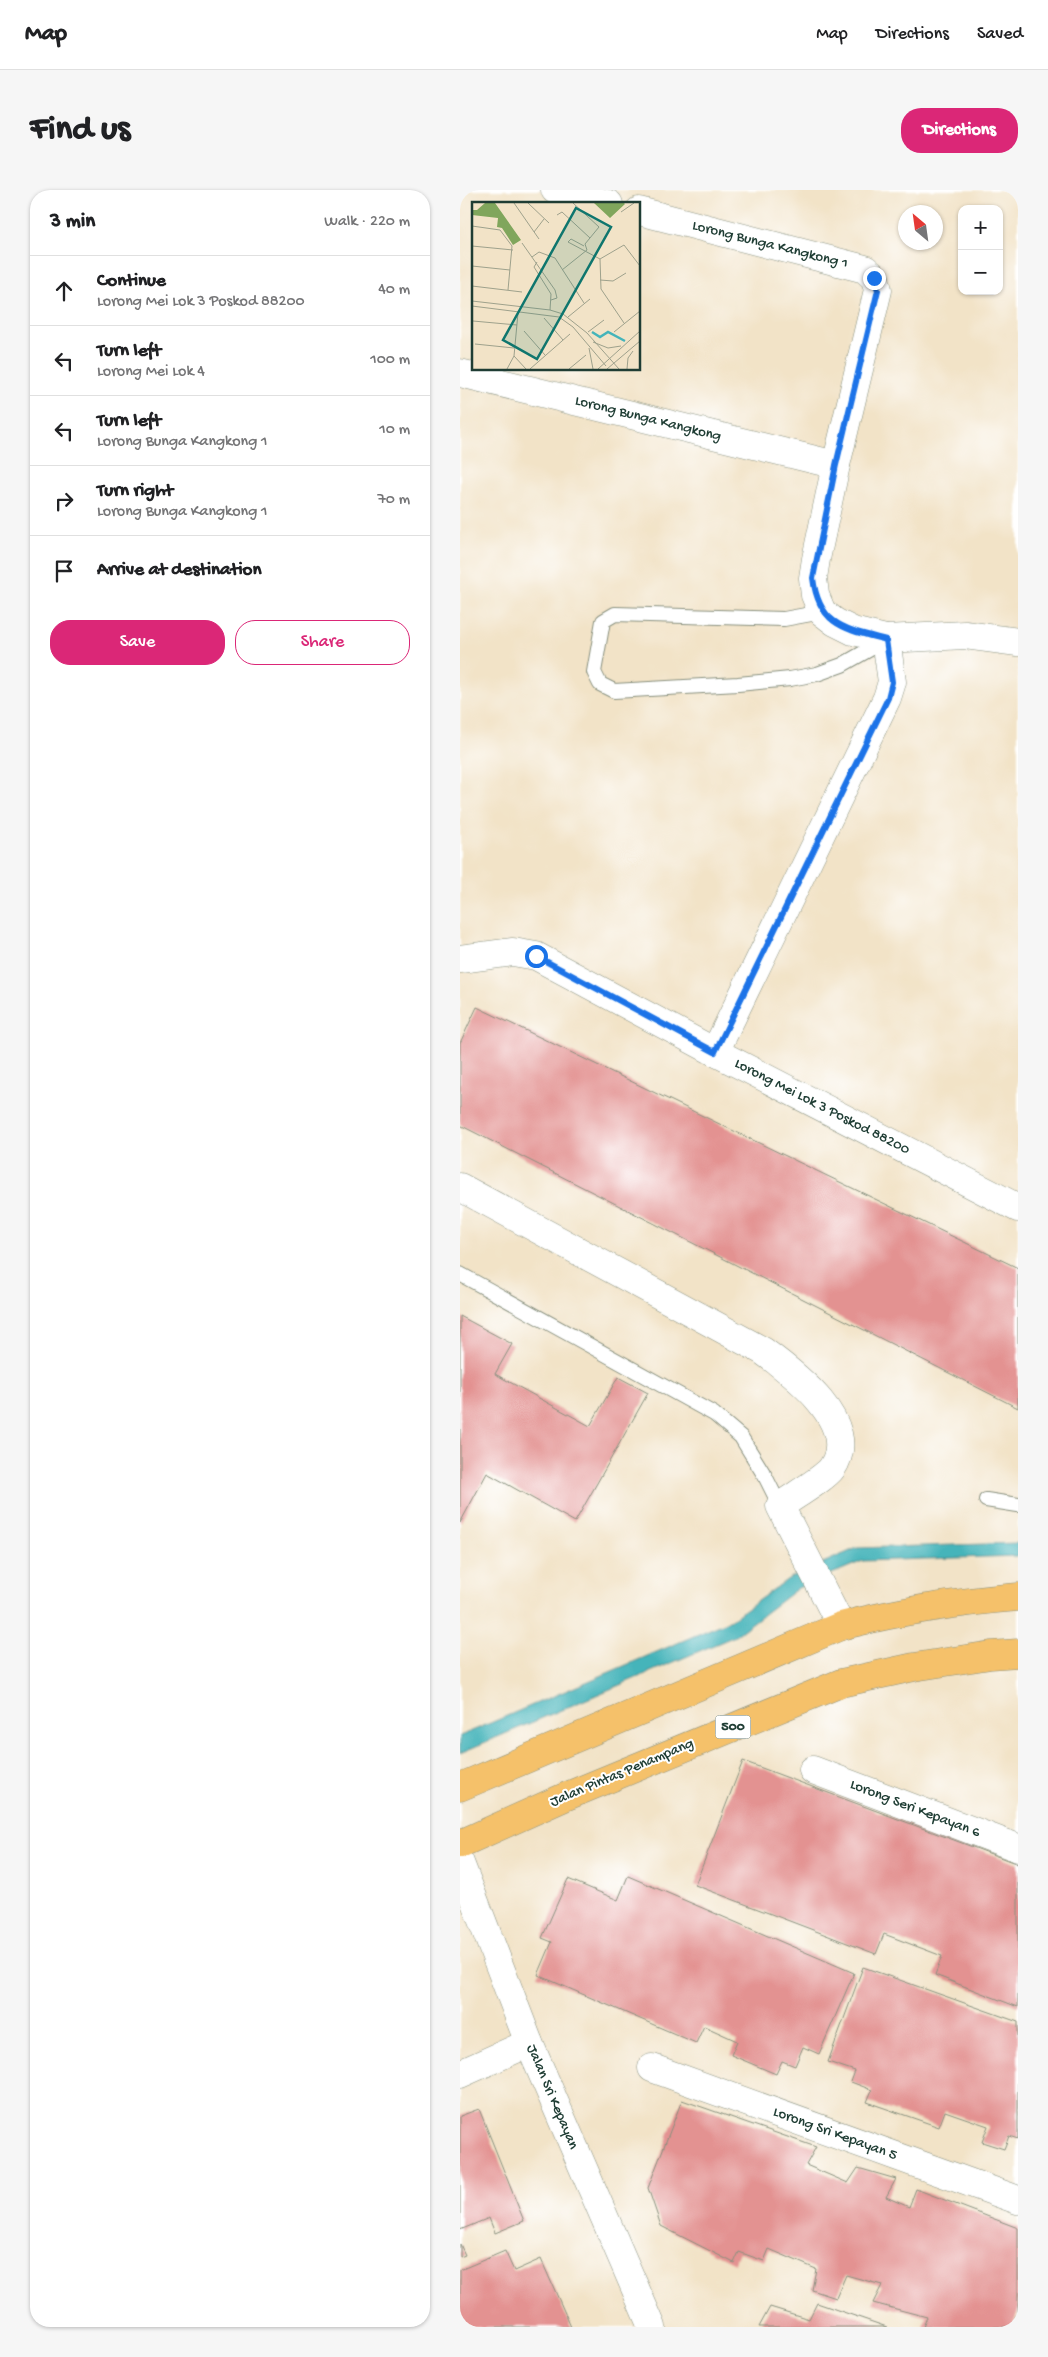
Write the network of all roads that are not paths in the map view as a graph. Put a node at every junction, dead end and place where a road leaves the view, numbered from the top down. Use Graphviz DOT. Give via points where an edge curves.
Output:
graph roads {
  1 [pos="555,190"];
  2 [pos="601,202"];
  3 [pos="640,211"];
  4 [pos="460,373"];
  5 [pos="836,465"];
  6 [pos="822,612"];
  7 [pos="886,640"];
  8 [pos="1018,642"];
  9 [pos="460,959"];
  10 [pos="715,1052"];
  11 [pos="460,1187"];
  12 [pos="1018,1208"];
  13 [pos="460,1274"];
  14 [pos="986,1500"];
  15 [pos="1018,1505"];
  16 [pos="780,1506"];
  17 [pos="1018,1597"];
  18 [pos="841,1626"];
  19 [pos="1018,1653"];
  20 [pos="812,1770"];
  21 [pos="460,1787"];
  22 [pos="460,1844"];
  23 [pos="1018,1848"];
  24 [pos="460,1863"];
  25 [pos="529,2044"];
  26 [pos="652,2068"];
  27 [pos="460,2074"];
  28 [pos="1018,2200"];
  29 [pos="652,2327"];
  1 -- 2 [label="street"];
  3 -- 5 [label="street, Lorong Bunga Kangkong 1" via="866,269 874,278 878,290"];
  4 -- 5 [label="street, Lorong Bunga Kangkong"];
  5 -- 6 [label="street, Lorong Bunga Kangkong 1" via="813,578"];
  6 -- 7 [label="street" via="853,631"];
  6 -- 7 [label="lane" via="784,619 615,614 604,621 594,672 600,684 614,690 790,679 842,665"];
  7 -- 8 [label="street" via="965,635"];
  7 -- 10 [label="street" via="892,682 888,698"];
  9 -- 10 [label="street, Lorong Mei Lok 3 Poskod 88200" via="513,952 536,956"];
  10 -- 12 [label="street, Lorong Mei Lok 3 Poskod 88200"];
  11 -- 16 [label="street" via="731,1332 797,1376 833,1421 840,1445 832,1468"];
  13 -- 16 [label="lane" via="714,1414 741,1436"];
  14 -- 15 [label="lane"];
  16 -- 18 [label="street"];
  17 -- 18 [label="main road" via="949,1603"];
  18 -- 21 [label="main road"];
  19 -- 22 [label="main road, Jalan Pintas Penampang / 500" via="914,1667 841,1683 567,1796"];
  20 -- 23 [label="street, Lorong Seri Kepayan 6"];
  24 -- 25 [label="street, Jalan Sri Kepayan"];
  25 -- 27 [label="street"];
  25 -- 29 [label="street, Jalan Sri Kepayan"];
  26 -- 28 [label="street, Lorong Sri Kepayan 5"];
}
